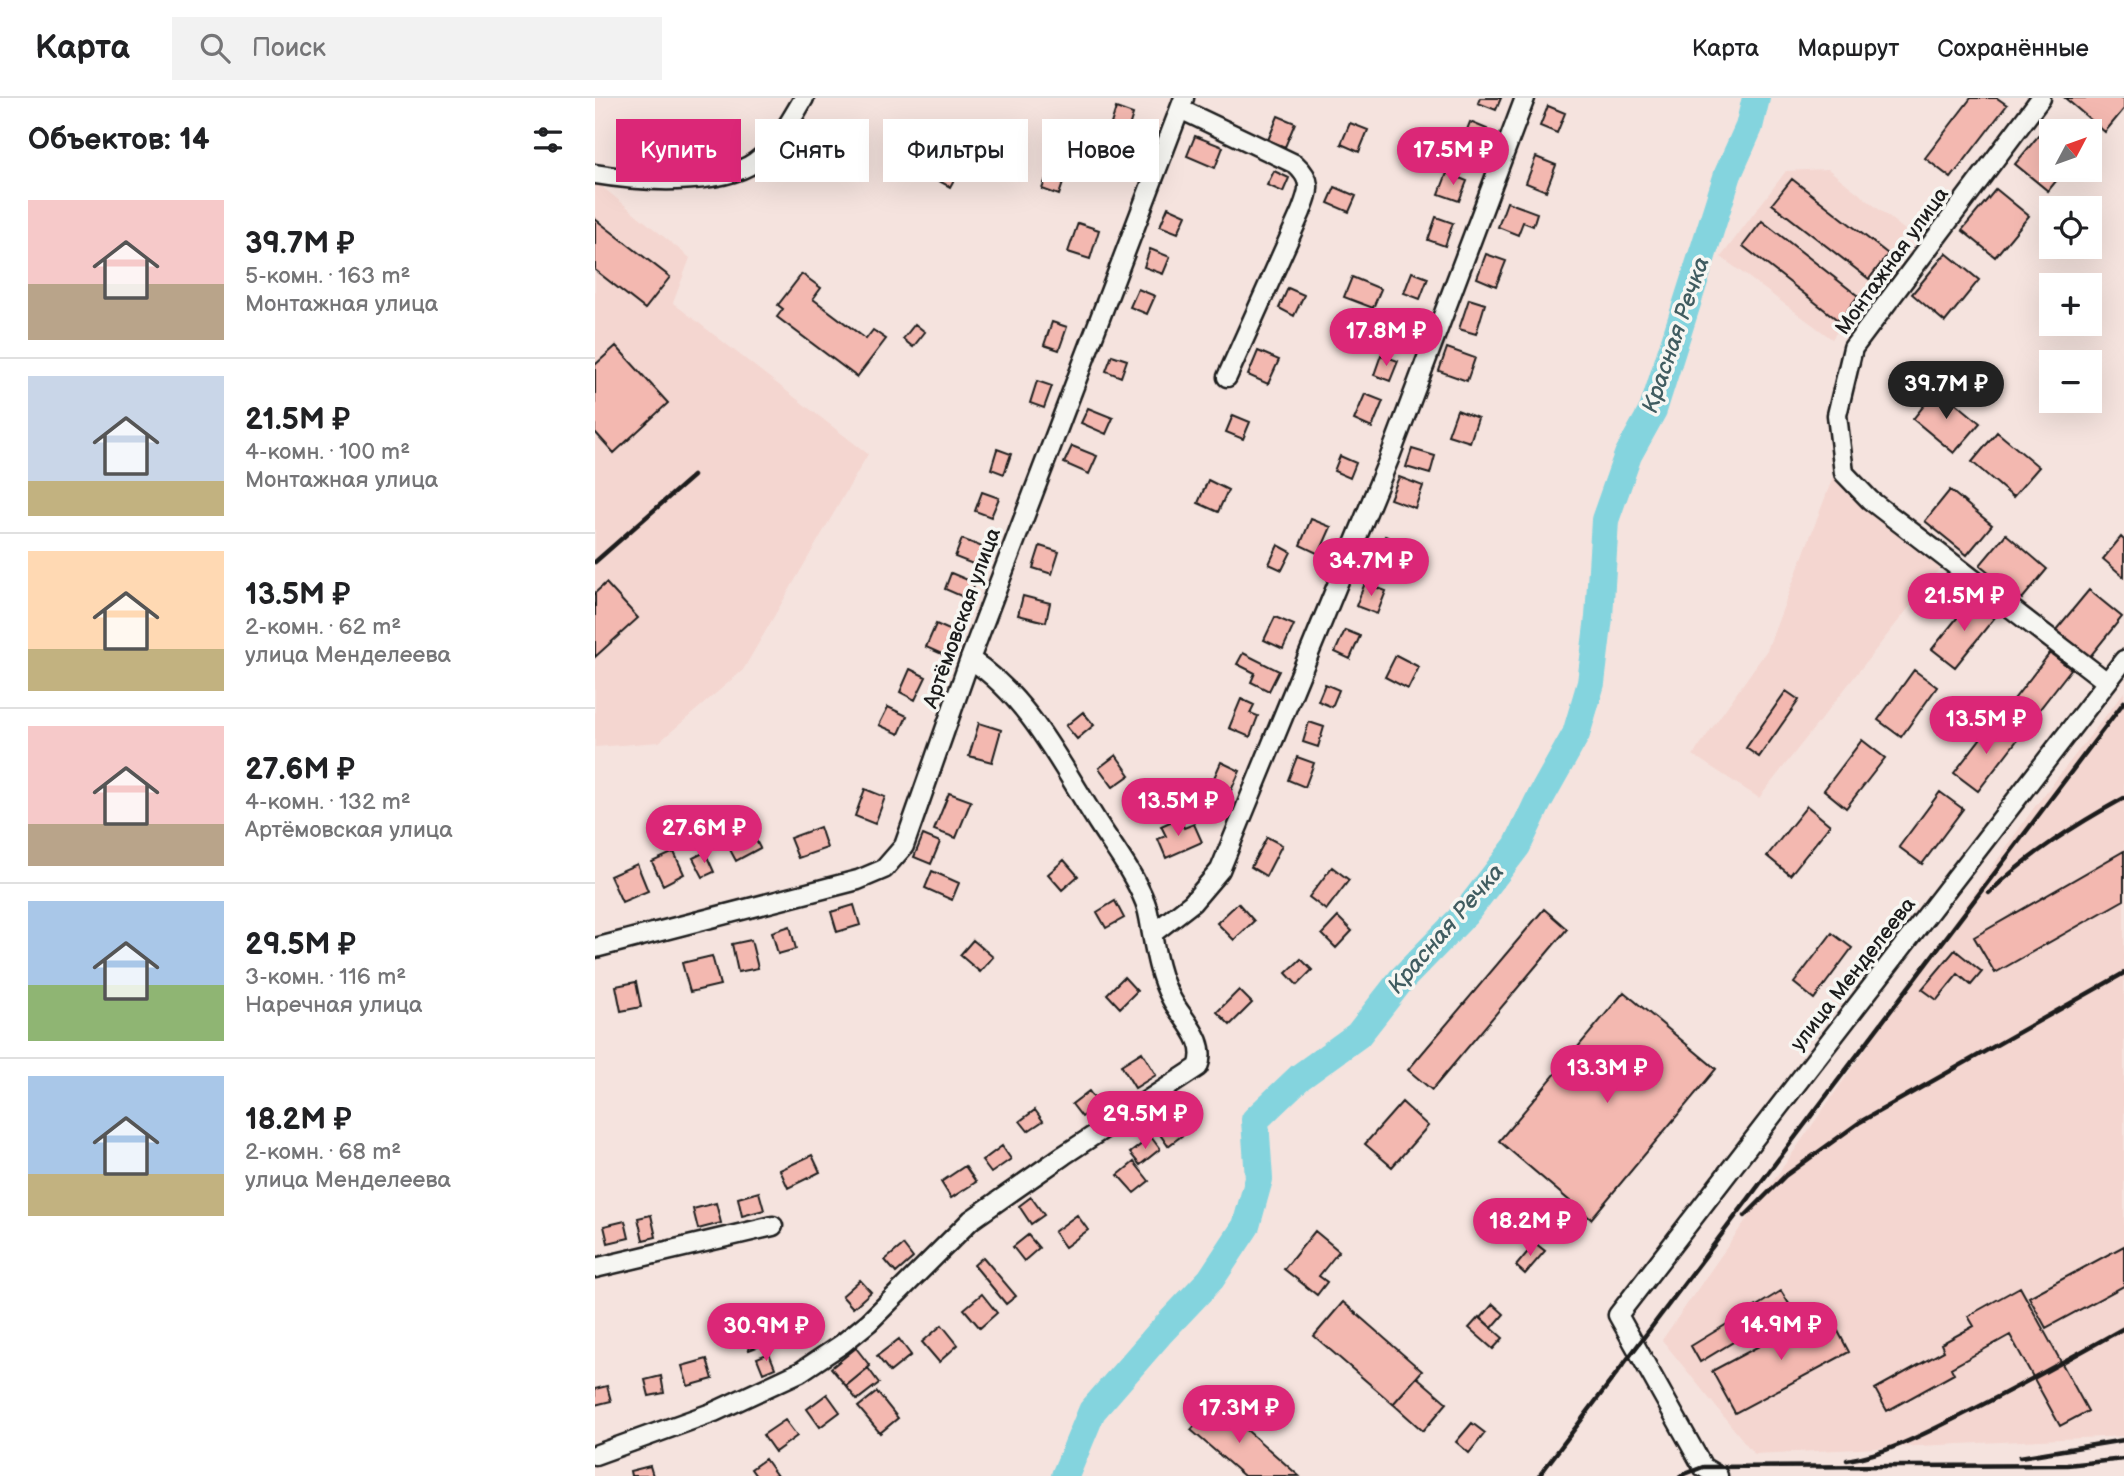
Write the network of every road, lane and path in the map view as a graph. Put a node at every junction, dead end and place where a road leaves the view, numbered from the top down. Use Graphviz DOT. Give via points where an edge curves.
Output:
graph roads {
  1 [pos="804,98"];
  2 [pos="1525,98"];
  3 [pos="2041,98"];
  4 [pos="1182,104"];
  5 [pos="595,174"];
  6 [pos="1227,377"];
  7 [pos="970,659"];
  8 [pos="2124,660"];
  9 [pos="2107,682"];
  10 [pos="1152,934"];
  11 [pos="595,948"];
  12 [pos="772,1226"];
  13 [pos="595,1268"];
  14 [pos="595,1455"];
  15 [pos="1718,1476"];
  1 -- 5 [label="street" via="781,138 755,162 731,174 671,179"];
  2 -- 10 [label="street" via="1389,459 1220,870 1192,903"];
  3 -- 9 [label="street, Монтажная улица" via="1853,348 1837,415 1844,473 1870,500"];
  4 -- 6 [label="street" via="1294,164 1309,184 1301,212"];
  4 -- 7 [label="street, Артёмовская улица"];
  7 -- 10 [label="street" via="985,668 1034,722 1146,902"];
  7 -- 11 [label="street, Артёмовская улица" via="904,846 884,869 858,880"];
  8 -- 9 [label="street, улица Менделеева"];
  9 -- 15 [label="street, улица Менделеева" via="1619,1315 1703,1467"];
  10 -- 14 [label="street" via="1157,964 1171,998 1198,1040 1202,1058 1198,1067 971,1220 869,1322 810,1365 714,1412"];
  12 -- 13 [label="street"];
}
